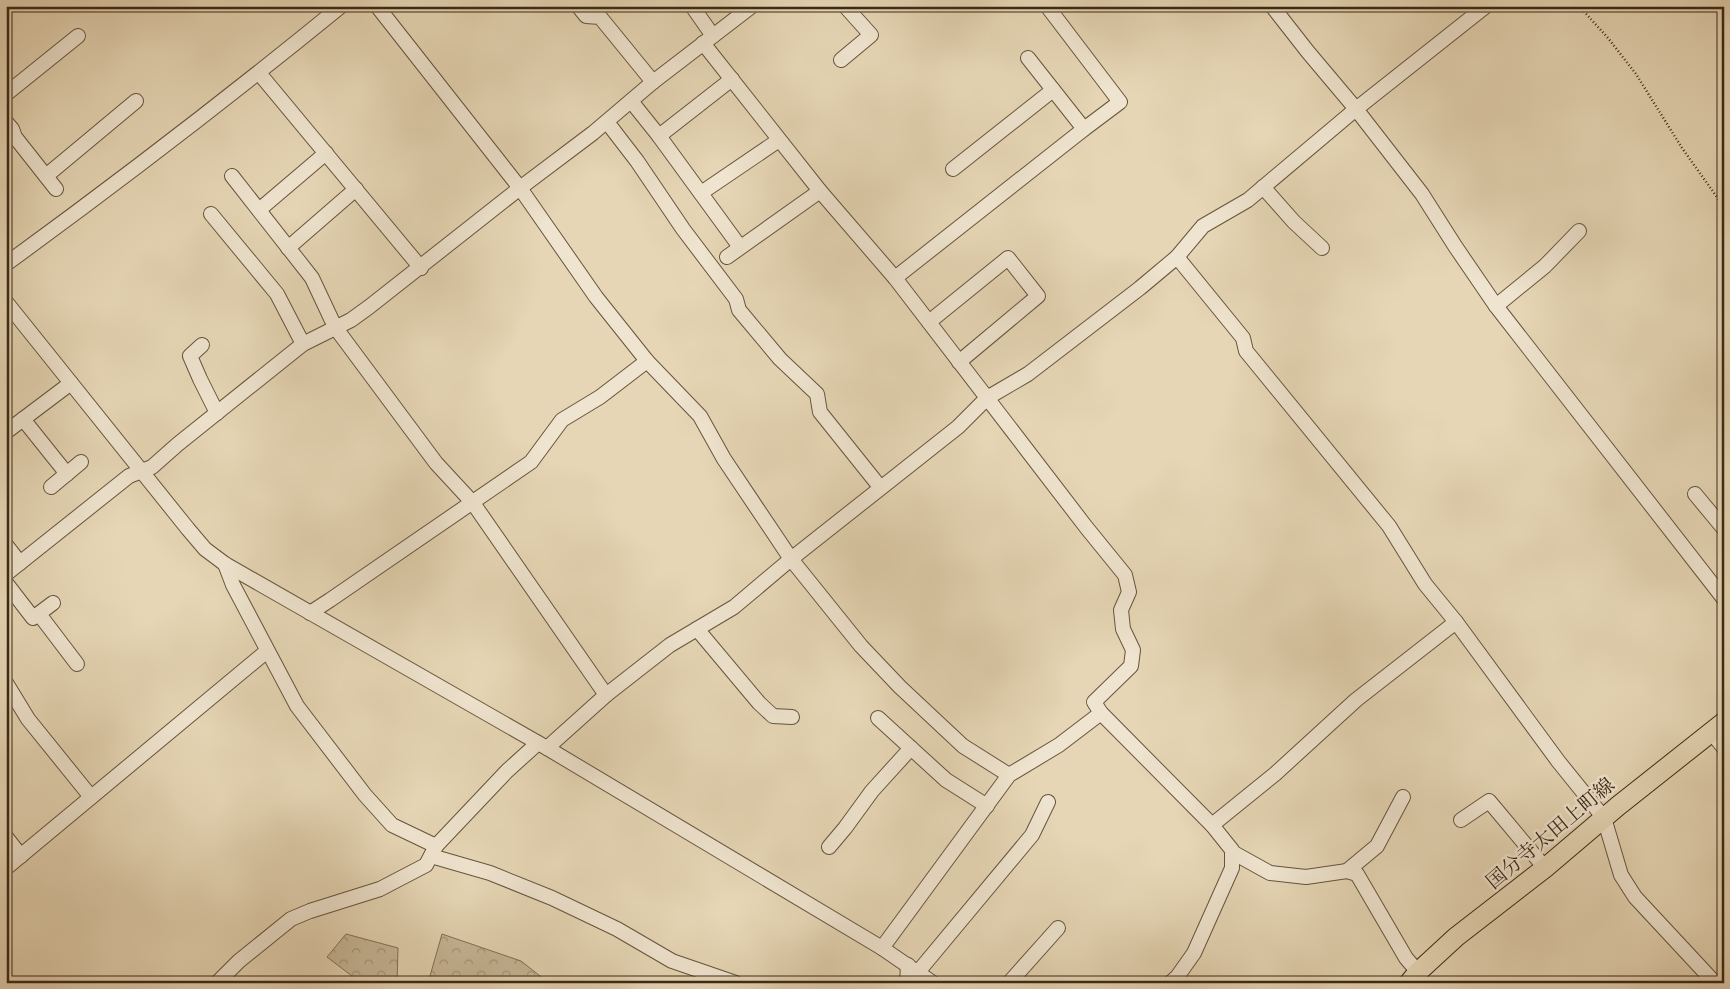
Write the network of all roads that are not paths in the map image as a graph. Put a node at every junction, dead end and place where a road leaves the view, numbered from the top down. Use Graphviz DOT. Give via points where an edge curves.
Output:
graph roads {
  1 [pos="341,6"];
  2 [pos="377,6"];
  3 [pos="578,6"];
  4 [pos="692,6"];
  5 [pos="752,6"];
  6 [pos="845,6"];
  7 [pos="1047,6"];
  8 [pos="1272,6"];
  9 [pos="1486,6"];
  10 [pos="78,36"];
  11 [pos="708,40"];
  12 [pos="1028,58"];
  13 [pos="840,60"];
  14 [pos="259,73"];
  15 [pos="732,80"];
  16 [pos="653,82"];
  17 [pos="1053,90"];
  18 [pos="6,94"];
  19 [pos="136,101"];
  20 [pos="631,101"];
  21 [pos="1356,109"];
  22 [pos="6,122"];
  23 [pos="607,122"];
  24 [pos="1084,129"];
  25 [pos="659,136"];
  26 [pos="780,140"];
  27 [pos="11,142"];
  28 [pos="326,153"];
  29 [pos="953,169"];
  30 [pos="46,176"];
  31 [pos="232,176"];
  32 [pos="1263,187"];
  33 [pos="56,188"];
  34 [pos="520,188"];
  35 [pos="356,189"];
  36 [pos="820,191"];
  37 [pos="701,193"];
  38 [pos="259,210"];
  39 [pos="212,214"];
  40 [pos="1579,231"];
  41 [pos="288,248"];
  42 [pos="740,248"];
  43 [pos="1322,248"];
  44 [pos="727,257"];
  45 [pos="1177,257"];
  46 [pos="6,264"];
  47 [pos="421,268"];
  48 [pos="895,278"];
  49 [pos="6,302"];
  50 [pos="1496,306"];
  51 [pos="929,322"];
  52 [pos="335,327"];
  53 [pos="303,344"];
  54 [pos="202,345"];
  55 [pos="647,361"];
  56 [pos="960,362"];
  57 [pos="71,383"];
  58 [pos="988,398"];
  59 [pos="218,413"];
  60 [pos="23,419"];
  61 [pos="6,432"];
  62 [pos="81,462"];
  63 [pos="142,472"];
  64 [pos="66,474"];
  65 [pos="51,487"];
  66 [pos="880,487"];
  67 [pos="1695,494"];
  68 [pos="473,503"];
  69 [pos="1722,525"];
  70 [pos="6,544"];
  71 [pos="791,559"];
  72 [pos="20,563"];
  73 [pos="225,564"];
  74 [pos="6,574"];
  75 [pos="6,583"];
  76 [pos="1724,598"];
  77 [pos="53,602"];
  78 [pos="310,613"];
  79 [pos="39,614"];
  80 [pos="1456,622"];
  81 [pos="697,629"];
  82 [pos="267,650"];
  83 [pos="77,664"];
  84 [pos="6,683"];
  85 [pos="606,695"];
  86 [pos="1101,713"];
  87 [pos="792,717"];
  88 [pos="878,718"];
  89 [pos="1717,727"];
  90 [pos="542,746"];
  91 [pos="911,748"];
  92 [pos="1724,748"];
  93 [pos="1009,775"];
  94 [pos="91,797"];
  95 [pos="1403,797"];
  96 [pos="1048,802"];
  97 [pos="987,806"];
  98 [pos="1604,818"];
  99 [pos="1462,820"];
  100 [pos="1212,825"];
  101 [pos="6,837"];
  102 [pos="829,847"];
  103 [pos="433,851"];
  104 [pos="1232,852"];
  105 [pos="21,856"];
  106 [pos="6,868"];
  107 [pos="1545,868"];
  108 [pos="1347,871"];
  109 [pos="1058,928"];
  110 [pos="882,948"];
  111 [pos="913,968"];
  112 [pos="1414,977"];
  113 [pos="217,983"];
  114 [pos="736,983"];
  115 [pos="907,983"];
  116 [pos="933,983"];
  117 [pos="1009,983"];
  118 [pos="1170,983"];
  119 [pos="1714,983"];
  1 -- 14 [label="street"];
  2 -- 34 [label="street"];
  3 -- 16 [label="street" via="586,16 600,16"];
  4 -- 11 [label="street"];
  5 -- 11 [label="street"];
  6 -- 13 [label="street" via="871,35"];
  7 -- 24 [label="street" via="1120,102"];
  8 -- 21 [label="street"];
  9 -- 21 [label="street"];
  10 -- 18 [label="street"];
  11 -- 15 [label="street"];
  11 -- 16 [label="street"];
  12 -- 17 [label="street"];
  14 -- 28 [label="street"];
  14 -- 46 [label="street"];
  15 -- 25 [label="street"];
  15 -- 26 [label="street"];
  16 -- 20 [label="street"];
  17 -- 24 [label="street"];
  17 -- 29 [label="street"];
  19 -- 30 [label="street"];
  20 -- 23 [label="street"];
  20 -- 25 [label="street"];
  21 -- 32 [label="street"];
  21 -- 50 [label="street" via="1422,194"];
  22 -- 27 [label="street" via="12,129"];
  23 -- 34 [label="street"];
  23 -- 66 [label="street" via="736,299 739,310 780,359 817,394 820,412"];
  24 -- 48 [label="street"];
  25 -- 37 [label="street"];
  26 -- 36 [label="street"];
  26 -- 37 [label="street"];
  27 -- 30 [label="street"];
  28 -- 35 [label="street"];
  28 -- 38 [label="street"];
  30 -- 33 [label="street"];
  31 -- 38 [label="street"];
  32 -- 43 [label="street"];
  32 -- 45 [label="street" via="1248,200 1203,226"];
  34 -- 47 [label="street"];
  34 -- 55 [label="street" via="596,297"];
  35 -- 41 [label="street"];
  35 -- 47 [label="street"];
  36 -- 42 [label="street"];
  36 -- 48 [label="street"];
  37 -- 42 [label="street"];
  38 -- 41 [label="street"];
  39 -- 53 [label="street" via="277,294"];
  40 -- 50 [label="street" via="1545,266"];
  41 -- 52 [label="street" via="312,278"];
  42 -- 44 [label="street"];
  45 -- 58 [label="street" via="1028,374"];
  45 -- 80 [label="street" via="1243,338 1246,351 1389,526 1425,584"];
  47 -- 52 [label="street" via="357,316"];
  48 -- 51 [label="street"];
  49 -- 57 [label="street"];
  50 -- 76 [label="street"];
  51 -- 56 [label="street"];
  51 -- 56 [label="street" via="1008,258 1038,296"];
  52 -- 53 [label="street"];
  52 -- 68 [label="street" via="436,462"];
  53 -- 59 [label="street"];
  54 -- 59 [label="street" via="190,356"];
  55 -- 68 [label="street" via="600,397 562,420 531,462"];
  55 -- 71 [label="street" via="700,416 724,460"];
  56 -- 58 [label="street"];
  57 -- 60 [label="street"];
  57 -- 63 [label="street"];
  58 -- 66 [label="street" via="958,427"];
  58 -- 86 [label="street" via="1125,575 1129,592 1121,610 1124,629 1133,650 1131,666 1094,702"];
  59 -- 63 [label="street"];
  60 -- 61 [label="street"];
  60 -- 64 [label="street"];
  62 -- 64 [label="street"];
  63 -- 72 [label="street" via="130,476"];
  63 -- 73 [label="street" via="205,548"];
  64 -- 65 [label="street"];
  66 -- 71 [label="street"];
  67 -- 69 [label="street"];
  68 -- 78 [label="street"];
  68 -- 85 [label="street"];
  70 -- 72 [label="street"];
  71 -- 81 [label="street" via="734,607"];
  71 -- 93 [label="street" via="860,646 900,687 962,746"];
  72 -- 74 [label="street"];
  73 -- 78 [label="street"];
  73 -- 82 [label="street" via="232,586"];
  75 -- 79 [label="street" via="33,618"];
  77 -- 79 [label="street"];
  78 -- 90 [label="street"];
  79 -- 83 [label="street"];
  80 -- 98 [label="street"];
  80 -- 100 [label="street" via="1356,700 1275,774"];
  81 -- 85 [label="street" via="670,645"];
  81 -- 87 [label="street" via="773,716"];
  82 -- 94 [label="street"];
  82 -- 103 [label="street" via="297,706 365,795 392,825"];
  84 -- 94 [label="street" via="28,719"];
  85 -- 90 [label="street"];
  86 -- 93 [label="street" via="1059,745"];
  86 -- 100 [label="street"];
  88 -- 91 [label="street"];
  89 -- 92 [label="street"];
  89 -- 98 [label="main road, 国分寺太田上町線"];
  90 -- 103 [label="street" via="507,771"];
  90 -- 110 [label="street"];
  91 -- 97 [label="street" via="946,780"];
  91 -- 102 [label="street" via="872,791"];
  93 -- 97 [label="street"];
  94 -- 105 [label="street"];
  95 -- 108 [label="street" via="1377,846"];
  96 -- 111 [label="street" via="1032,834"];
  97 -- 110 [label="street"];
  98 -- 107 [label="main road, 国分寺太田上町線"];
  98 -- 119 [label="street" via="1621,874 1635,897"];
  99 -- 107 [label="street" via="1488,801"];
  100 -- 104 [label="street"];
  101 -- 105 [label="street"];
  103 -- 113 [label="street" via="426,864 380,889 291,919 238,961"];
  103 -- 114 [label="street" via="552,898 617,929 672,961"];
  104 -- 108 [label="street" via="1270,873 1306,876"];
  104 -- 118 [label="street" via="1232,868 1194,952"];
  105 -- 106 [label="street"];
  107 -- 112 [label="main road, 国分寺太田上町線" via="1456,937"];
  108 -- 112 [label="street" via="1357,874"];
  109 -- 117 [label="street"];
  110 -- 111 [label="street"];
  111 -- 115 [label="street"];
  111 -- 116 [label="street"];
}
